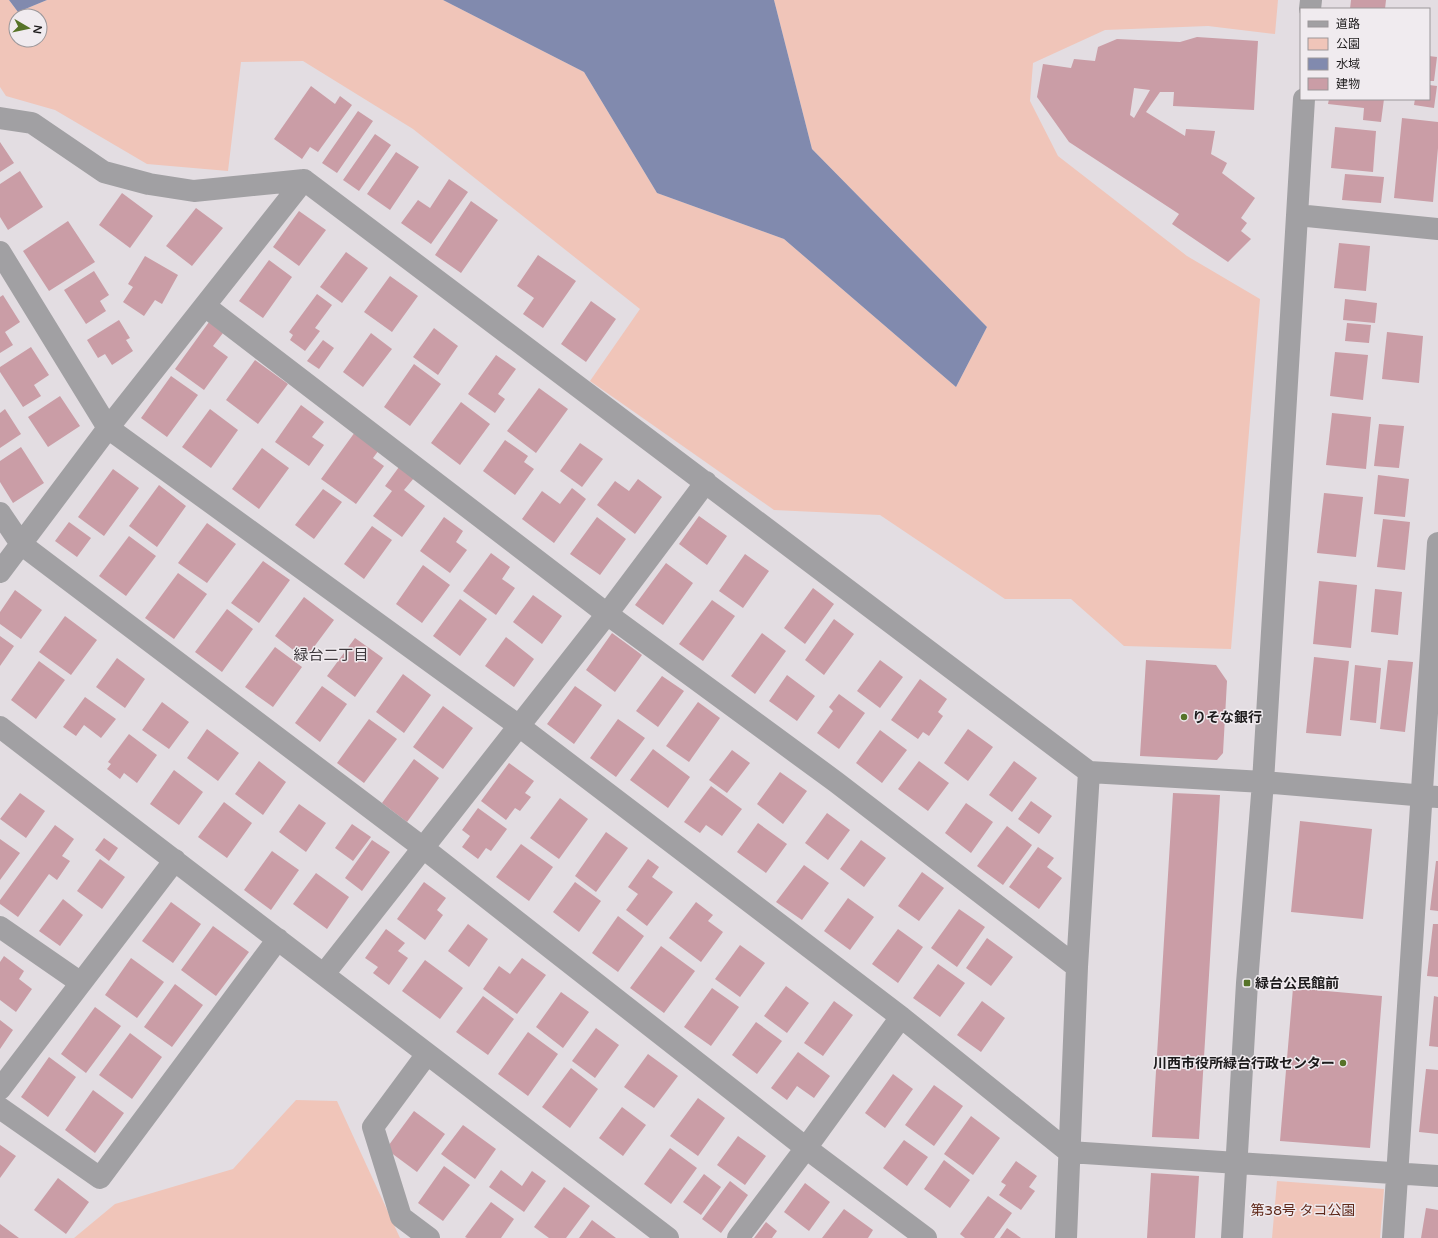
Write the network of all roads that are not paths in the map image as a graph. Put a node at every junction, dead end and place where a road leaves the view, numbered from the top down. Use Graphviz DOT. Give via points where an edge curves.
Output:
graph roads {
  1 [pos="1304,100"];
  2 [pos="0,118"];
  3 [pos="304,180"];
  4 [pos="1297,215"];
  5 [pos="1438,229"];
  6 [pos="0,252"];
  7 [pos="206,306"];
  8 [pos="108,428"];
  9 [pos="706,482"];
  10 [pos="0,513"];
  11 [pos="1438,542"];
  12 [pos="21,544"];
  13 [pos="0,572"];
  14 [pos="607,614"];
  15 [pos="519,726"];
  16 [pos="0,727"];
  17 [pos="1089,772"];
  18 [pos="1263,782"];
  19 [pos="1430,797"];
  20 [pos="422,847"];
  21 [pos="175,860"];
  22 [pos="0,927"];
  23 [pos="278,939"];
  24 [pos="1077,967"];
  25 [pos="324,974"];
  26 [pos="81,983"];
  27 [pos="901,1017"];
  28 [pos="427,1054"];
  29 [pos="0,1089"];
  30 [pos="0,1108"];
  31 [pos="806,1148"];
  32 [pos="1069,1152"];
  33 [pos="1236,1163"];
  34 [pos="1396,1173"];
  35 [pos="1438,1176"];
  36 [pos="429,1238"];
  37 [pos="668,1238"];
  38 [pos="738,1238"];
  39 [pos="926,1238"];
  40 [pos="1066,1238"];
  41 [pos="1232,1238"];
  42 [pos="1393,1238"];
  1 -- 4 [label="street"];
  2 -- 3 [label="street" via="32,123 104,172 149,184 194,191"];
  3 -- 7 [label="street"];
  3 -- 9 [label="street"];
  4 -- 5 [label="street"];
  4 -- 18 [label="street"];
  6 -- 8 [label="street"];
  7 -- 8 [label="street"];
  7 -- 14 [label="street"];
  8 -- 12 [label="street"];
  8 -- 15 [label="street"];
  9 -- 14 [label="street"];
  9 -- 17 [label="street"];
  10 -- 12 [label="street"];
  11 -- 19 [label="street"];
  12 -- 13 [label="street"];
  12 -- 20 [label="street"];
  14 -- 15 [label="street"];
  14 -- 24 [label="street" via="836,782"];
  15 -- 20 [label="street"];
  15 -- 27 [label="street"];
  16 -- 21 [label="street"];
  17 -- 18 [label="street"];
  17 -- 24 [label="street"];
  18 -- 19 [label="street"];
  18 -- 33 [label="street"];
  19 -- 34 [label="street"];
  20 -- 25 [label="street"];
  20 -- 31 [label="street"];
  21 -- 23 [label="street"];
  21 -- 26 [label="street"];
  22 -- 26 [label="street"];
  23 -- 25 [label="street"];
  23 -- 30 [label="street" via="100,1178"];
  24 -- 32 [label="street"];
  25 -- 28 [label="street"];
  26 -- 29 [label="street"];
  27 -- 31 [label="street"];
  27 -- 32 [label="street"];
  28 -- 36 [label="street" via="373,1127 401,1217"];
  28 -- 37 [label="street"];
  31 -- 38 [label="street"];
  31 -- 39 [label="street"];
  32 -- 33 [label="street"];
  32 -- 40 [label="street"];
  33 -- 34 [label="street"];
  33 -- 41 [label="street"];
  34 -- 35 [label="street"];
  34 -- 42 [label="street"];
}
